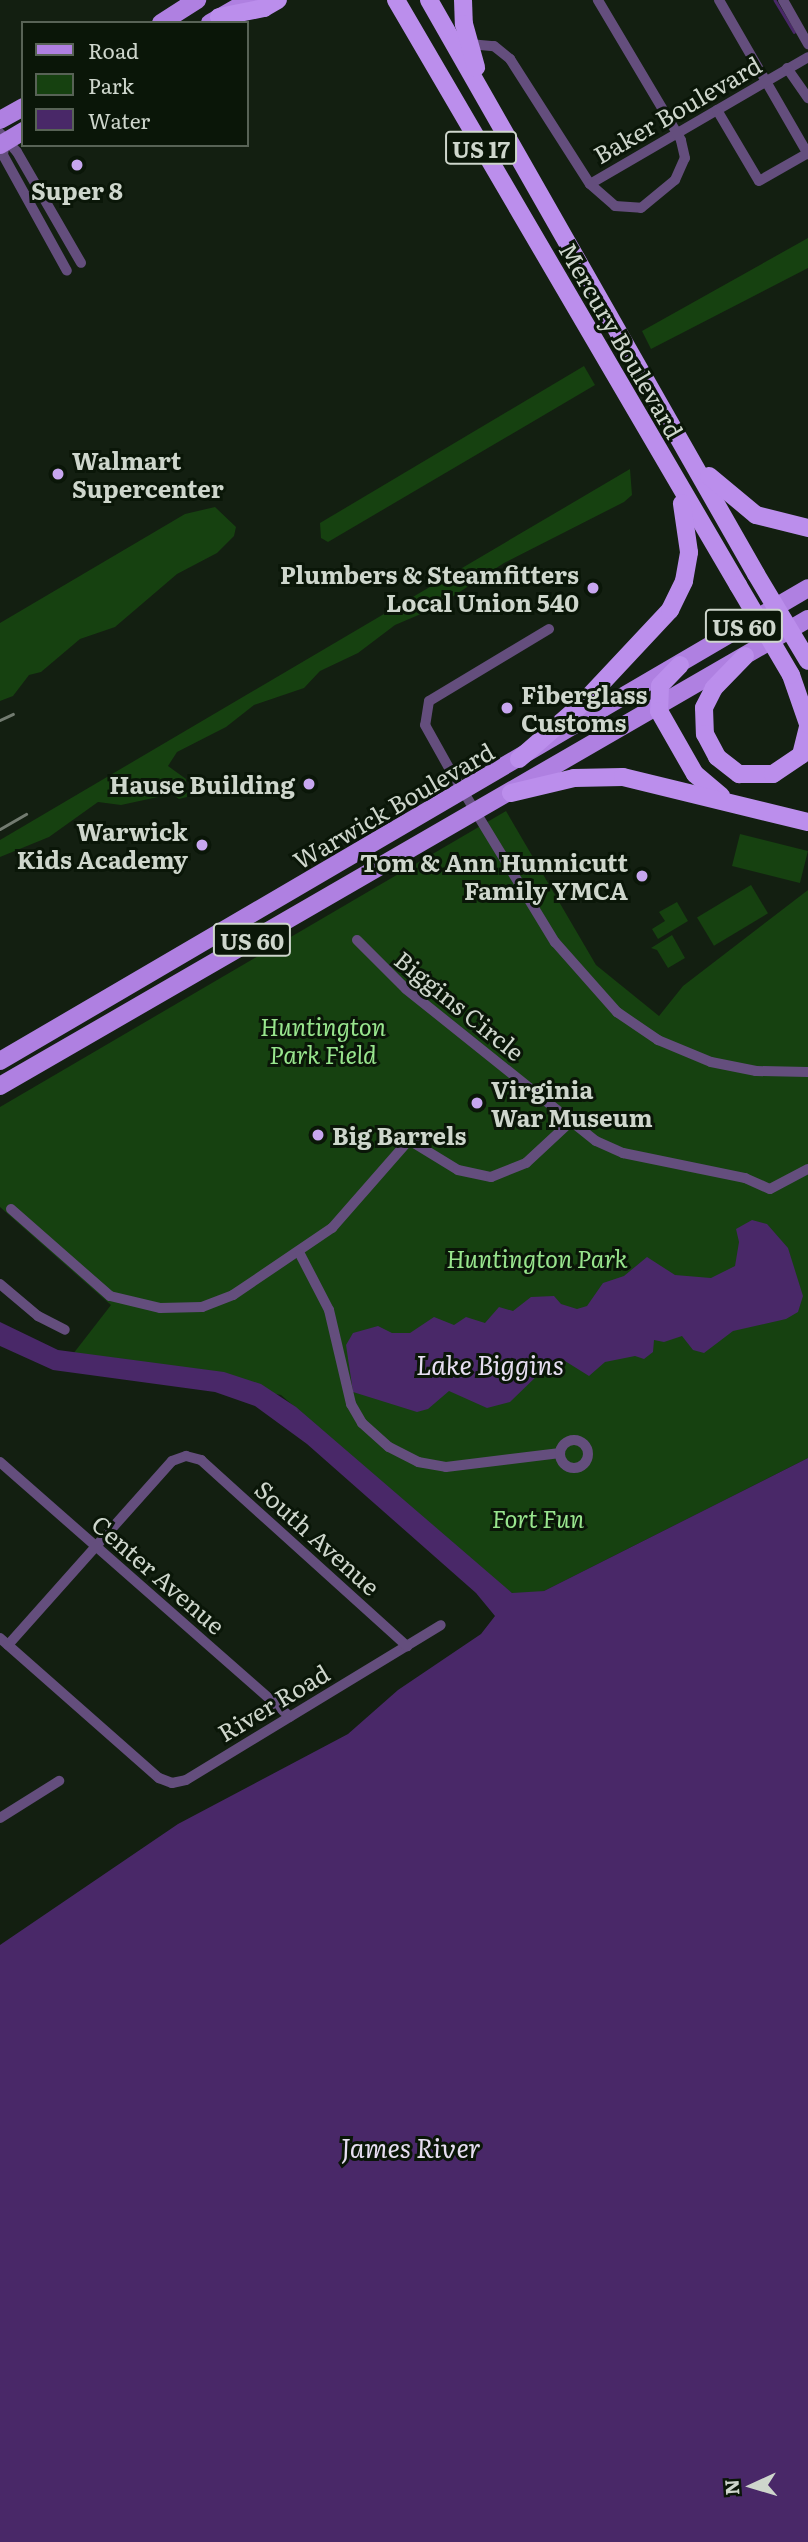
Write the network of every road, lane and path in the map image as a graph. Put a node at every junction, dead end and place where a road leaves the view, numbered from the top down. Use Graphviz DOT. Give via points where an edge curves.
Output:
graph roads {
  1 [pos="197,0"];
  2 [pos="250,0"];
  3 [pos="278,0"];
  4 [pos="396,0"];
  5 [pos="429,0"];
  6 [pos="463,0"];
  7 [pos="598,0"];
  8 [pos="719,0"];
  9 [pos="783,0"];
  10 [pos="214,20"];
  11 [pos="164,21"];
  12 [pos="468,44"];
  13 [pos="808,44"];
  14 [pos="808,57"];
  15 [pos="787,68"];
  16 [pos="763,83"];
  17 [pos="808,98"];
  18 [pos="21,108"];
  19 [pos="717,110"];
  20 [pos="494,116"];
  21 [pos="0,120"];
  22 [pos="21,132"];
  23 [pos="676,133"];
  24 [pos="2,140"];
  25 [pos="808,153"];
  26 [pos="590,184"];
  27 [pos="81,263"];
  28 [pos="67,271"];
  29 [pos="697,466"];
  30 [pos="673,481"];
  31 [pos="808,528"];
  32 [pos="808,588"];
  33 [pos="808,619"];
  34 [pos="549,629"];
  35 [pos="746,656"];
  36 [pos="808,661"];
  37 [pos="680,665"];
  38 [pos="791,675"];
  39 [pos="808,702"];
  40 [pos="658,707"];
  41 [pos="808,725"];
  42 [pos="519,759"];
  43 [pos="464,792"];
  44 [pos="511,793"];
  45 [pos="730,802"];
  46 [pos="476,812"];
  47 [pos="808,822"];
  48 [pos="335,867"];
  49 [pos="346,886"];
  50 [pos="357,940"];
  51 [pos="111,997"];
  52 [pos="121,1016"];
  53 [pos="17,1051"];
  54 [pos="0,1061"];
  55 [pos="28,1070"];
  56 [pos="808,1072"];
  57 [pos="0,1086"];
  58 [pos="569,1123"];
  59 [pos="808,1169"];
  60 [pos="11,1209"];
  61 [pos="300,1254"];
  62 [pos="0,1284"];
  63 [pos="65,1331"];
  64 [pos="560,1453"];
  65 [pos="0,1462"];
  66 [pos="96,1546"];
  67 [pos="441,1625"];
  68 [pos="4,1641"];
  69 [pos="407,1646"];
  70 [pos="290,1717"];
  71 [pos="59,1781"];
  72 [pos="3,1812"];
  1 -- 11 [label="main road"];
  2 -- 10 [label="main road"];
  3 -- 10 [label="highway"];
  4 -- 30 [label="highway, Mercury Boulevard / US 17"];
  5 -- 20 [label="highway, Mercury Boulevard / US 17"];
  6 -- 12 [label="highway"];
  7 -- 23 [label="street"];
  8 -- 16 [label="street"];
  9 -- 13 [label="street"];
  12 -- 20 [label="highway"];
  12 -- 26 [label="street, Baker Boulevard" via="494,46 510,59"];
  14 -- 15 [label="street, Baker Boulevard"];
  15 -- 16 [label="street, Baker Boulevard"];
  15 -- 17 [label="street"];
  16 -- 19 [label="street, Baker Boulevard"];
  16 -- 25 [label="street"];
  18 -- 21 [label="main road"];
  19 -- 23 [label="street, Baker Boulevard"];
  19 -- 25 [label="street" via="759,181"];
  20 -- 29 [label="highway, Mercury Boulevard / US 17"];
  22 -- 24 [label="main road"];
  23 -- 26 [label="street, Baker Boulevard"];
  23 -- 26 [label="street" via="684,165 675,180 646,205 634,209 615,206"];
  24 -- 27 [label="street" via="17,152"];
  24 -- 28 [label="street" via="3,155"];
  29 -- 31 [label="highway" via="746,510 778,523"];
  29 -- 36 [label="highway, Mercury Boulevard, bridge"];
  30 -- 38 [label="highway, bridge"];
  30 -- 42 [label="highway" via="690,541 678,595 662,622"];
  32 -- 37 [label="main road, Warwick Boulevard / US 60"];
  33 -- 35 [label="main road, Warwick Boulevard / US 60"];
  34 -- 43 [label="street" via="429,701 424,716 427,730"];
  35 -- 40 [label="main road, Warwick Boulevard / US 60"];
  35 -- 41 [label="highway" via="714,688 704,708 705,734 717,757 748,777 773,774 801,755"];
  37 -- 40 [label="highway" via="660,686"];
  37 -- 42 [label="main road, Warwick Boulevard / US 60"];
  38 -- 39 [label="highway"];
  38 -- 41 [label="highway"];
  40 -- 44 [label="main road, Warwick Boulevard / US 60"];
  40 -- 45 [label="highway" via="695,774"];
  42 -- 43 [label="main road, Warwick Boulevard / US 60"];
  43 -- 46 [label="street"];
  43 -- 48 [label="main road, Warwick Boulevard / US 60"];
  44 -- 45 [label="highway" via="563,780 609,776 650,781"];
  44 -- 46 [label="main road, Warwick Boulevard / US 60"];
  45 -- 47 [label="highway"];
  46 -- 49 [label="main road, Warwick Boulevard / US 60"];
  46 -- 56 [label="street" via="555,942 617,1012 658,1040 711,1062 756,1071"];
  48 -- 49 [label="main road"];
  48 -- 51 [label="main road, Warwick Boulevard / US 60"];
  49 -- 52 [label="main road, Warwick Boulevard / US 60"];
  50 -- 58 [label="street, Biggins Circle" via="381,968"];
  51 -- 52 [label="main road"];
  51 -- 53 [label="main road, Warwick Boulevard / US 60"];
  52 -- 55 [label="main road, Warwick Boulevard / US 60"];
  53 -- 54 [label="main road, Warwick Boulevard / US 60"];
  53 -- 55 [label="main road"];
  55 -- 57 [label="main road, Warwick Boulevard / US 60"];
  58 -- 59 [label="street, Biggins Circle" via="623,1153 745,1178 770,1189"];
  58 -- 61 [label="street" via="526,1163 491,1177 458,1170 409,1140 332,1228"];
  60 -- 61 [label="street" via="110,1296 144,1307 202,1307 233,1296"];
  61 -- 64 [label="street" via="329,1310 346,1394 370,1431 398,1453 427,1465 456,1467"];
  62 -- 63 [label="street" via="38,1316"];
  65 -- 66 [label="street, Center Avenue"];
  66 -- 68 [label="street"];
  66 -- 69 [label="street, South Avenue" via="173,1461 186,1456 201,1460"];
  66 -- 70 [label="street, Center Avenue"];
  67 -- 69 [label="street, River Road"];
  68 -- 70 [label="street, River Road" via="159,1778 179,1782"];
  69 -- 70 [label="street, River Road"];
  71 -- 72 [label="street"];
}
